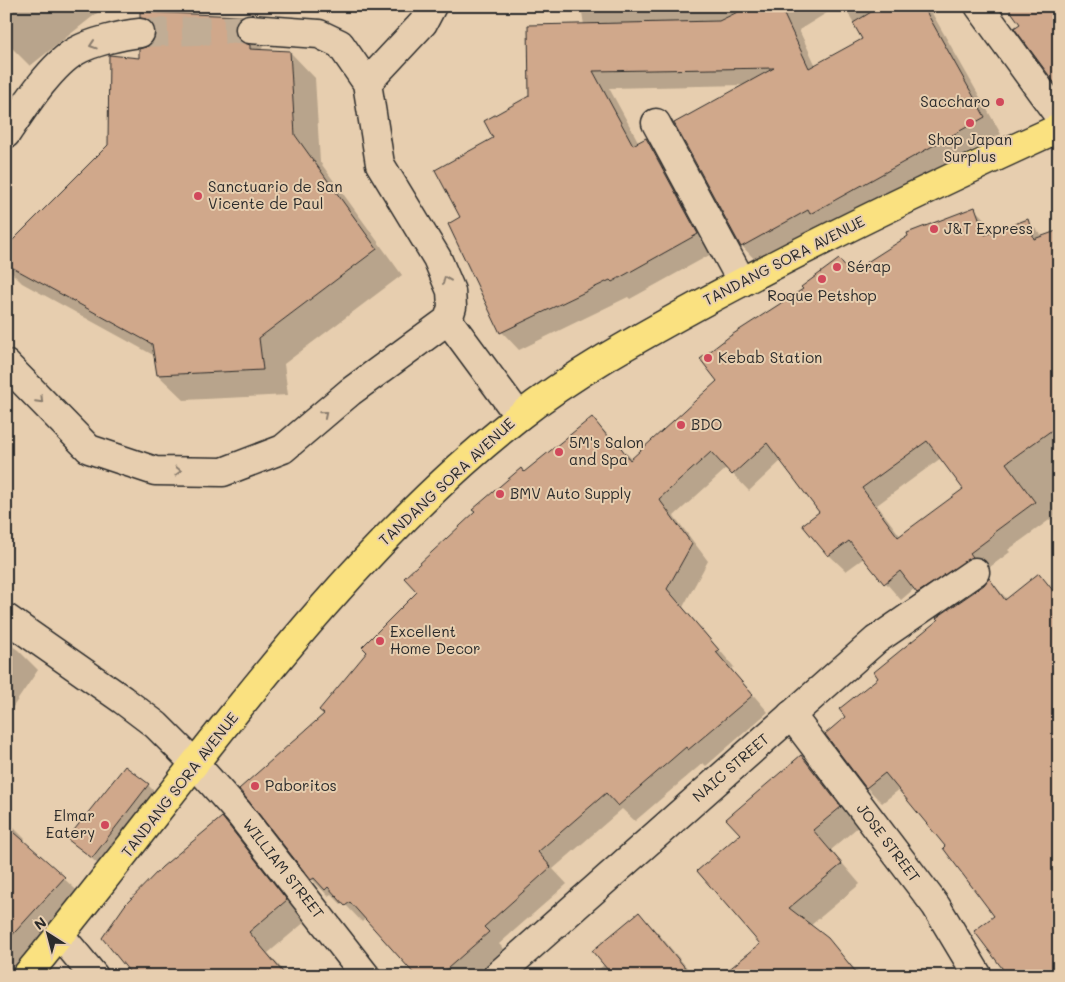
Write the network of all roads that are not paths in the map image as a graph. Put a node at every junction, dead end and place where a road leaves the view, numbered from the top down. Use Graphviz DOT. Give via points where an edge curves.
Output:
graph roads {
  1 [pos="432,6"];
  2 [pos="979,6"];
  3 [pos="250,29"];
  4 [pos="140,33"];
  5 [pos="367,83"];
  6 [pos="1059,116"];
  7 [pos="10,122"];
  8 [pos="656,123"];
  9 [pos="1059,128"];
  10 [pos="742,282"];
  11 [pos="448,320"];
  12 [pos="6,364"];
  13 [pos="519,416"];
  14 [pos="975,572"];
  15 [pos="6,618"];
  16 [pos="791,715"];
  17 [pos="196,765"];
  18 [pos="60,936"];
  19 [pos="26,976"];
  20 [pos="94,976"];
  21 [pos="366,976"];
  22 [pos="497,976"];
  23 [pos="978,976"];
  1 -- 5 [label="street" via="423,23"];
  2 -- 6 [label="street"];
  3 -- 5 [label="street" via="319,34 340,44"];
  4 -- 7 [label="street, one-way" via="76,51 57,66"];
  11 -- 5 [label="street, one-way" via="452,307 451,291 437,258 380,164"];
  8 -- 10 [label="street"];
  9 -- 10 [label="main road, TANDANG SORA AVENUE"];
  10 -- 13 [label="main road, TANDANG SORA AVENUE" via="612,352"];
  12 -- 11 [label="street, one-way" via="89,449 155,471 223,472 283,449 350,392"];
  11 -- 13 [label="street"];
  13 -- 17 [label="main road, TANDANG SORA AVENUE" via="394,528 336,591"];
  14 -- 16 [label="street, NAIC STREET" via="876,640"];
  15 -- 17 [label="street, WILLIAM STREET" via="156,725"];
  16 -- 22 [label="street, NAIC STREET"];
  16 -- 23 [label="street, JOSE STREET" via="936,906"];
  17 -- 18 [label="main road, TANDANG SORA AVENUE"];
  17 -- 21 [label="street, WILLIAM STREET" via="238,812"];
  18 -- 19 [label="main road, TANDANG SORA AVENUE"];
  18 -- 20 [label="street"];
}
